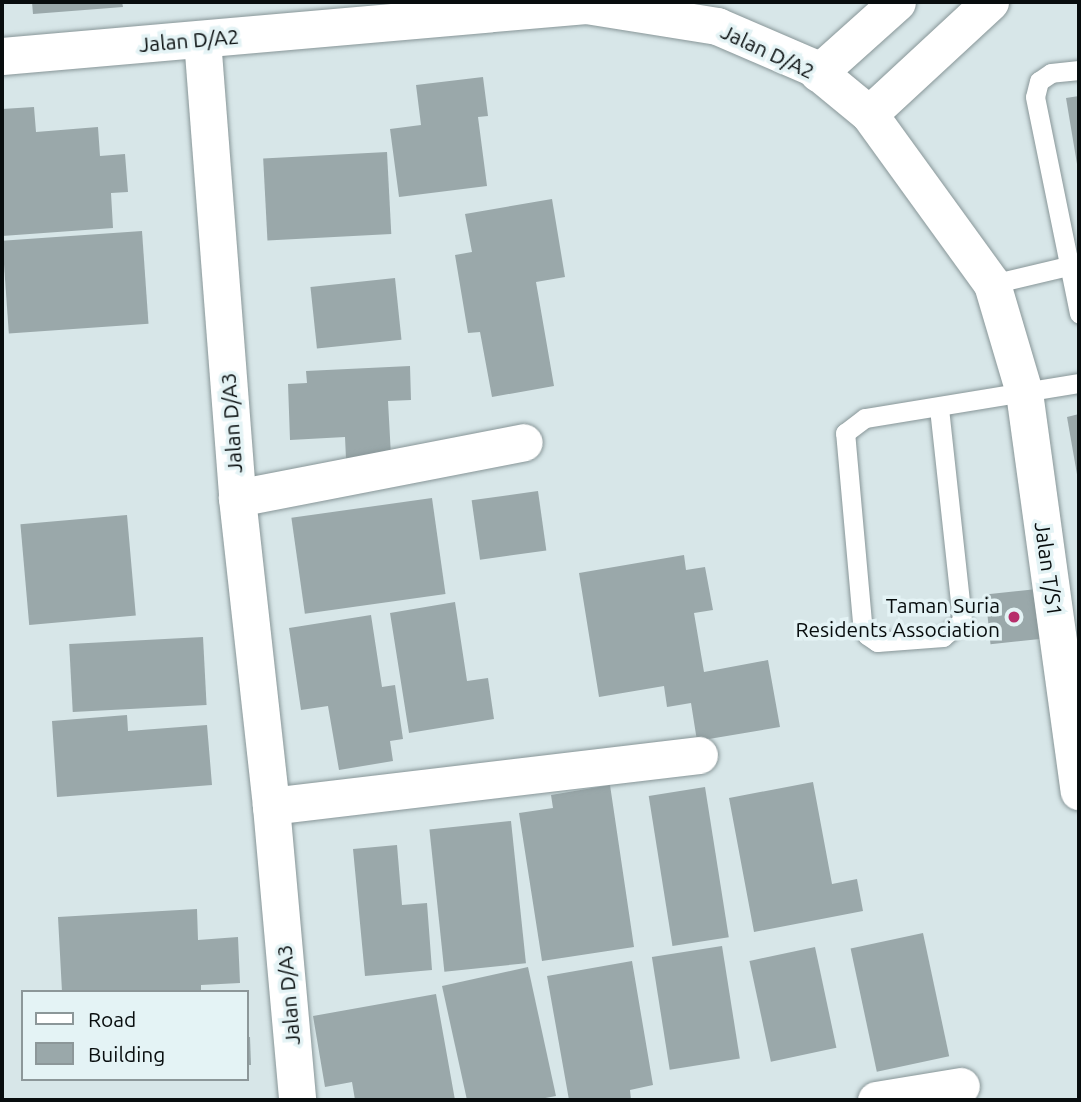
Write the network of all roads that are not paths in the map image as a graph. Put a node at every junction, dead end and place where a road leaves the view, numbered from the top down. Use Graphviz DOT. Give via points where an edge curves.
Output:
graph roads {
  1 [pos="897,2"];
  2 [pos="990,2"];
  3 [pos="202,39"];
  4 [pos="2,56"];
  5 [pos="1079,70"];
  6 [pos="818,72"];
  7 [pos="869,114"];
  8 [pos="1068,266"];
  9 [pos="992,284"];
  10 [pos="1079,314"];
  11 [pos="1014,347"];
  12 [pos="1079,383"];
  13 [pos="1024,392"];
  14 [pos="939,408"];
  15 [pos="524,442"];
  16 [pos="236,498"];
  17 [pos="699,755"];
  18 [pos="1079,791"];
  19 [pos="271,806"];
  20 [pos="961,1086"];
  21 [pos="297,1100"];
  22 [pos="876,1100"];
  1 -- 6 [label="street"];
  2 -- 7 [label="street"];
  3 -- 4 [label="street, Jalan D/A2"];
  3 -- 6 [label="street, Jalan D/A2" via="586,5 717,26"];
  3 -- 16 [label="street, Jalan D/A3"];
  5 -- 8 [label="lane" via="1051,73 1039,81 1035,97"];
  6 -- 7 [label="street, Jalan D/A2"];
  7 -- 9 [label="street, Jalan D/A2"];
  8 -- 9 [label="lane"];
  8 -- 10 [label="lane"];
  9 -- 11 [label="street, Jalan D/A2"];
  11 -- 13 [label="street, Jalan T/S1"];
  12 -- 13 [label="lane"];
  13 -- 14 [label="lane"];
  13 -- 18 [label="street, Jalan T/S1"];
  14 -- 14 [label="lane" via="865,418 845,433 862,622 867,635 877,642 943,637 962,621"];
  15 -- 16 [label="street"];
  16 -- 19 [label="street, Jalan D/A3"];
  17 -- 19 [label="street"];
  19 -- 21 [label="street, Jalan D/A3"];
  20 -- 22 [label="street"];
}
